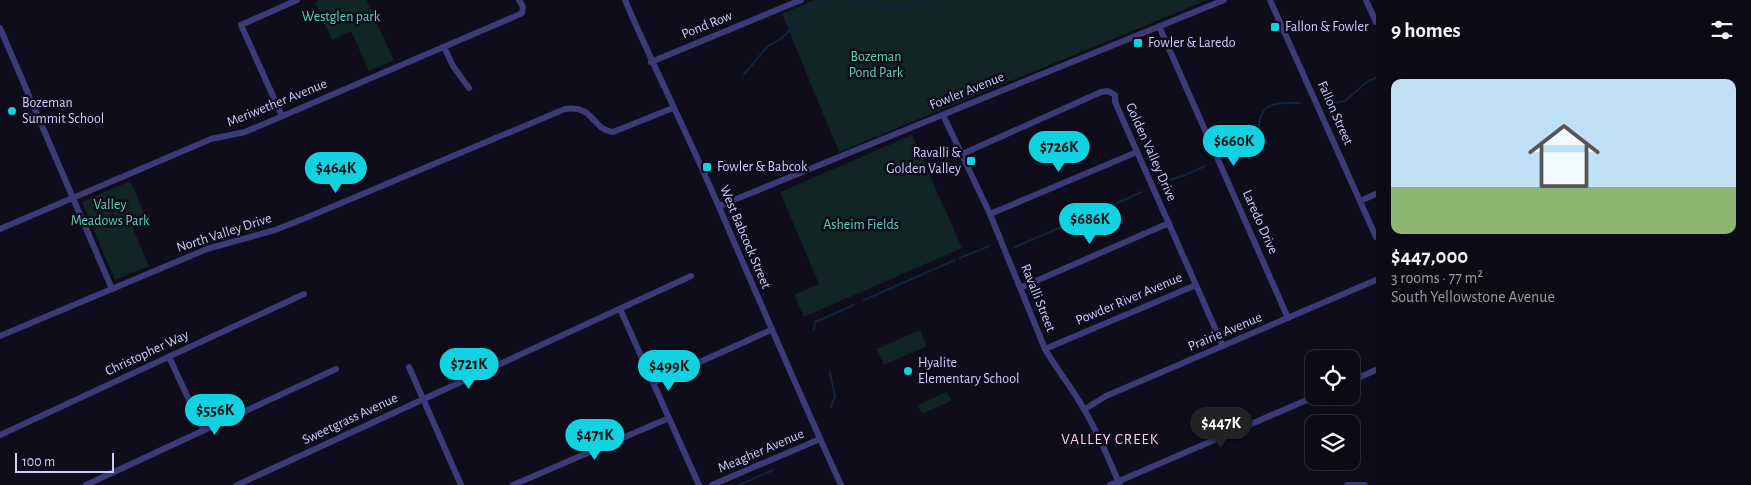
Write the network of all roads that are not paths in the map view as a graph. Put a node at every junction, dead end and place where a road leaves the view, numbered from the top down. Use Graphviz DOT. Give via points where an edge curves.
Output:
graph roads {
  1 [pos="296,0"];
  2 [pos="520,0"];
  3 [pos="625,0"];
  4 [pos="800,0"];
  5 [pos="1224,0"];
  6 [pos="1270,0"];
  7 [pos="1366,0"];
  8 [pos="1376,22"];
  9 [pos="1159,26"];
  10 [pos="0,28"];
  11 [pos="444,47"];
  12 [pos="652,62"];
  13 [pos="469,88"];
  14 [pos="673,108"];
  15 [pos="943,115"];
  16 [pos="282,116"];
  17 [pos="1137,152"];
  18 [pos="960,155"];
  19 [pos="1376,194"];
  20 [pos="72,198"];
  21 [pos="1360,201"];
  22 [pos="719,206"];
  23 [pos="990,214"];
  24 [pos="1169,223"];
  25 [pos="0,229"];
  26 [pos="1376,237"];
  27 [pos="691,276"];
  28 [pos="1376,280"];
  29 [pos="1196,285"];
  30 [pos="1020,288"];
  31 [pos="112,289"];
  32 [pos="304,294"];
  33 [pos="620,309"];
  34 [pos="1288,318"];
  35 [pos="771,330"];
  36 [pos="0,336"];
  37 [pos="1223,346"];
  38 [pos="1045,348"];
  39 [pos="169,357"];
  40 [pos="409,367"];
  41 [pos="336,369"];
  42 [pos="1376,370"];
  43 [pos="1360,377"];
  44 [pos="653,383"];
  45 [pos="424,399"];
  46 [pos="1305,401"];
  47 [pos="1084,409"];
  48 [pos="669,418"];
  49 [pos="203,430"];
  50 [pos="0,435"];
  51 [pos="820,439"];
  52 [pos="1119,483"];
  53 [pos="86,485"];
  54 [pos="237,485"];
  55 [pos="462,485"];
  56 [pos="513,485"];
  57 [pos="698,485"];
  58 [pos="712,485"];
  59 [pos="840,485"];
  60 [pos="1110,485"];
  61 [pos="1347,485"];
  62 [pos="1365,485"];
  1 -- 16 [label="street" via="241,25"];
  2 -- 11 [label="street, Meriwether Avenue" via="522,13"];
  3 -- 12 [label="street, West Babcock Street"];
  4 -- 12 [label="street, Pond Row"];
  5 -- 9 [label="street, Fowler Avenue"];
  6 -- 21 [label="street, Fallon Street"];
  7 -- 8 [label="street"];
  9 -- 15 [label="street, Fowler Avenue"];
  9 -- 34 [label="street, Laredo Drive"];
  10 -- 20 [label="street"];
  11 -- 13 [label="street"];
  11 -- 16 [label="street, Meriwether Avenue"];
  12 -- 14 [label="street, West Babcock Street"];
  14 -- 22 [label="street, West Babcock Street"];
  14 -- 31 [label="street, North Valley Drive" via="614,132 599,125 585,111 565,109 308,217 207,249"];
  15 -- 18 [label="street, Ravalli Street"];
  15 -- 22 [label="street, Fowler Avenue"];
  16 -- 20 [label="street, Meriwether Avenue" via="235,135 210,139"];
  17 -- 18 [label="street, Golden Valley Drive" via="1115,102 1115,95 1108,91"];
  17 -- 23 [label="street"];
  17 -- 24 [label="street, Golden Valley Drive"];
  18 -- 23 [label="street, Ravalli Street"];
  19 -- 21 [label="street"];
  20 -- 25 [label="street, Meriwether Avenue"];
  20 -- 31 [label="street"];
  21 -- 26 [label="street, Fallon Street"];
  22 -- 35 [label="street, West Babcock Street"];
  23 -- 30 [label="street, Ravalli Street"];
  24 -- 29 [label="street, Golden Valley Drive"];
  24 -- 30 [label="street"];
  27 -- 33 [label="street, Sweetgrass Avenue"];
  28 -- 34 [label="street, Prairie Avenue"];
  29 -- 37 [label="street, Golden Valley Drive"];
  29 -- 38 [label="street, Powder River Avenue"];
  30 -- 38 [label="street, Ravalli Street"];
  31 -- 36 [label="street, North Valley Drive"];
  32 -- 39 [label="street, Christopher Way"];
  33 -- 44 [label="street"];
  33 -- 45 [label="street, Sweetgrass Avenue"];
  34 -- 37 [label="street, Prairie Avenue"];
  35 -- 44 [label="street"];
  35 -- 51 [label="street, West Babcock Street"];
  37 -- 47 [label="street, Prairie Avenue" via="1106,396"];
  38 -- 47 [label="street, Ravalli Street"];
  39 -- 49 [label="street"];
  39 -- 50 [label="street, Christopher Way"];
  40 -- 45 [label="street"];
  41 -- 49 [label="street"];
  42 -- 43 [label="street"];
  44 -- 48 [label="street"];
  45 -- 54 [label="street, Sweetgrass Avenue"];
  45 -- 55 [label="street"];
  46 -- 52 [label="street"];
  47 -- 52 [label="street, Ravalli Street"];
  48 -- 56 [label="street"];
  48 -- 57 [label="street"];
  49 -- 53 [label="street"];
  51 -- 58 [label="street, Meagher Avenue"];
  51 -- 59 [label="street, West Babcock Street"];
  52 -- 60 [label="street"];
  61 -- 62 [label="street"];
}
